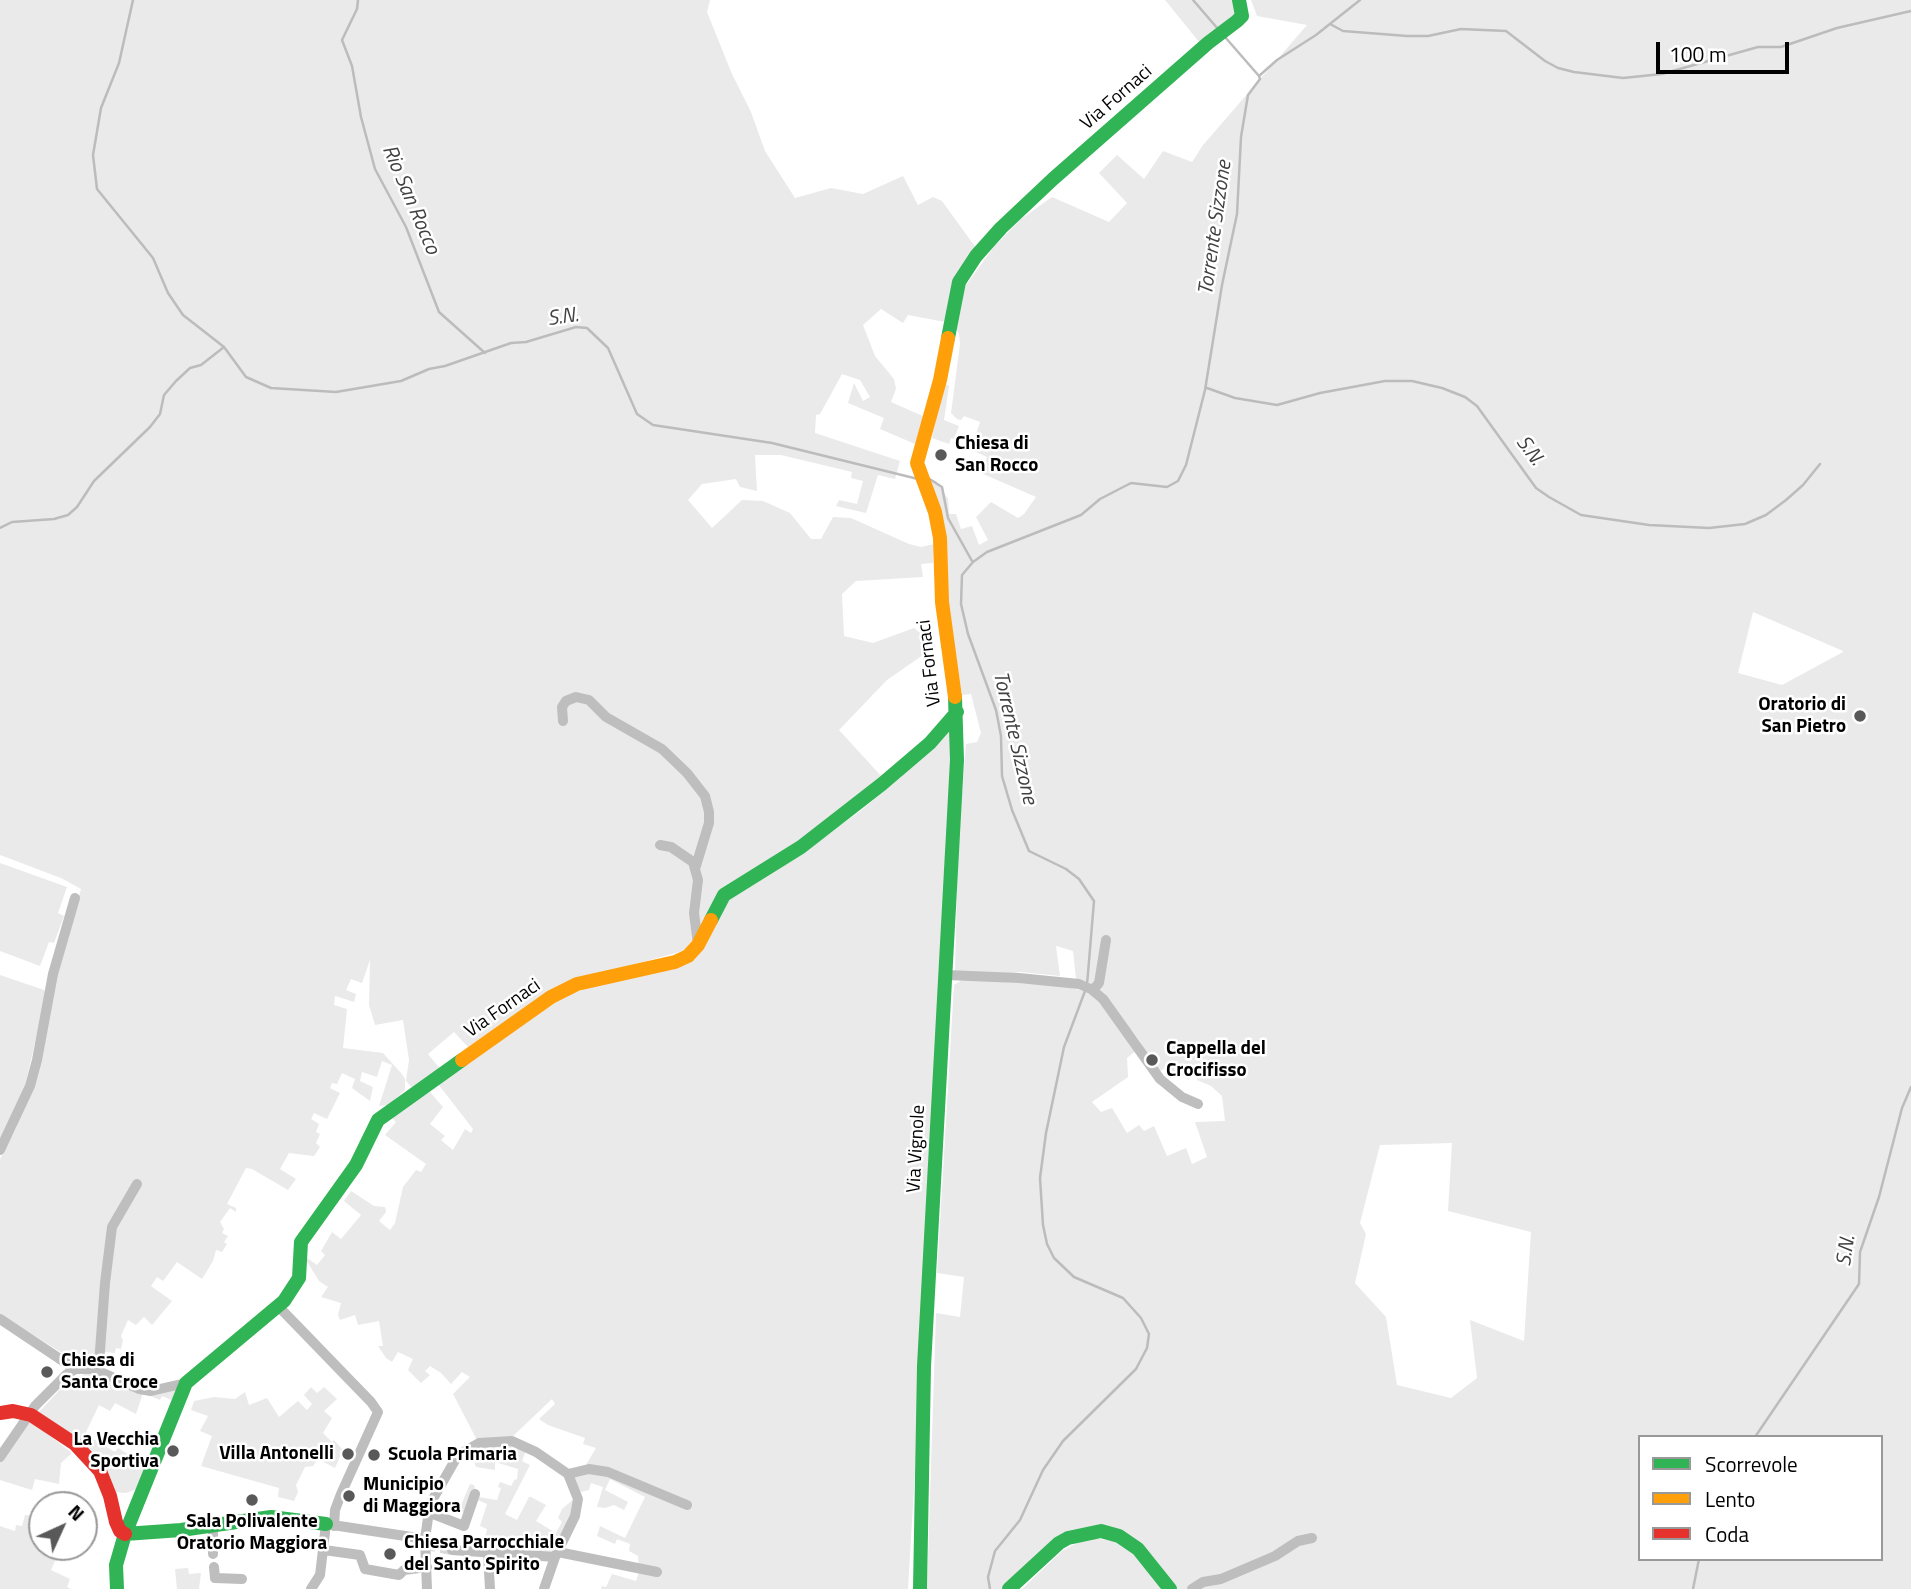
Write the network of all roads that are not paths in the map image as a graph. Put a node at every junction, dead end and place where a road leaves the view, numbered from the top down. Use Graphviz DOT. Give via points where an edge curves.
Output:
graph roads {
  1 [pos="1239,0"];
  2 [pos="957,712"];
  3 [pos="564,721"];
  4 [pos="660,845"];
  5 [pos="695,869"];
  6 [pos="75,898"];
  7 [pos="1107,940"];
  8 [pos="698,944"];
  9 [pos="946,975"];
  10 [pos="1092,990"];
  11 [pos="1198,1104"];
  12 [pos="0,1150"];
  13 [pos="137,1184"];
  14 [pos="279,1307"];
  15 [pos="0,1319"];
  16 [pos="75,1369"];
  17 [pos="94,1369"];
  18 [pos="186,1383"];
  19 [pos="0,1413"];
  20 [pos="31,1415"];
  21 [pos="0,1457"];
  22 [pos="568,1474"];
  23 [pos="475,1494"];
  24 [pos="687,1505"];
  25 [pos="428,1512"];
  26 [pos="214,1524"];
  27 [pos="330,1525"];
  28 [pos="125,1534"];
  29 [pos="1312,1538"];
  30 [pos="425,1539"];
  31 [pos="324,1550"];
  32 [pos="452,1550"];
  33 [pos="488,1553"];
  34 [pos="213,1554"];
  35 [pos="557,1555"];
  36 [pos="214,1567"];
  37 [pos="427,1567"];
  38 [pos="657,1572"];
  39 [pos="242,1579"];
  40 [pos="117,1589"];
  41 [pos="311,1589"];
  42 [pos="426,1589"];
  43 [pos="490,1589"];
  44 [pos="544,1589"];
  45 [pos="920,1589"];
  46 [pos="1009,1589"];
  47 [pos="1170,1589"];
  48 [pos="1192,1589"];
  1 -- 2 [label="street, Via Fornaci" via="1242,16 1001,228 959,282 940,380 917,463 940,538 942,602"];
  2 -- 8 [label="street, Via Fornaci" via="930,743 882,784 801,847 724,895"];
  2 -- 9 [label="street, Via Vignole"];
  3 -- 5 [label="street" via="566,701 576,697 589,700 606,717 662,749 687,773 705,796 709,812"];
  4 -- 5 [label="street" via="683,854"];
  5 -- 8 [label="street"];
  6 -- 12 [label="street" via="63,932 30,1086"];
  7 -- 10 [label="street" via="1099,983"];
  8 -- 14 [label="street, Via Fornaci" via="675,962 578,984 551,997 378,1120 356,1166 301,1242 299,1278"];
  9 -- 10 [label="street" via="1079,984"];
  9 -- 45 [label="street, Via Vignole" via="924,1366"];
  10 -- 11 [label="street" via="1160,1079"];
  13 -- 17 [label="street" via="112,1227 99,1364"];
  14 -- 18 [label="street"];
  14 -- 27 [label="street" via="378,1412"];
  15 -- 16 [label="street"];
  16 -- 17 [label="street"];
  16 -- 20 [label="street"];
  17 -- 18 [label="street" via="151,1391"];
  18 -- 28 [label="street"];
  19 -- 20 [label="street"];
  20 -- 21 [label="street"];
  20 -- 28 [label="street" via="75,1444 100,1471 116,1522"];
  22 -- 24 [label="street" via="589,1469 608,1472"];
  22 -- 25 [label="street" via="512,1441 478,1443 458,1455"];
  22 -- 35 [label="street" via="578,1499"];
  23 -- 25 [label="street" via="464,1526"];
  25 -- 30 [label="street"];
  26 -- 27 [label="street" via="271,1517"];
  26 -- 28 [label="street"];
  26 -- 34 [label="street"];
  27 -- 30 [label="street"];
  27 -- 31 [label="street"];
  28 -- 40 [label="street"];
  29 -- 48 [label="street"];
  30 -- 37 [label="street"];
  31 -- 37 [label="street" via="360,1555 365,1569 399,1575"];
  31 -- 41 [label="street" via="320,1576"];
  32 -- 33 [label="street"];
  33 -- 35 [label="street"];
  33 -- 43 [label="street"];
  35 -- 38 [label="street"];
  35 -- 44 [label="street"];
  36 -- 39 [label="street" via="215,1578"];
  37 -- 42 [label="street"];
  46 -- 47 [label="street" via="1059,1543 1101,1531 1138,1549"];
}
